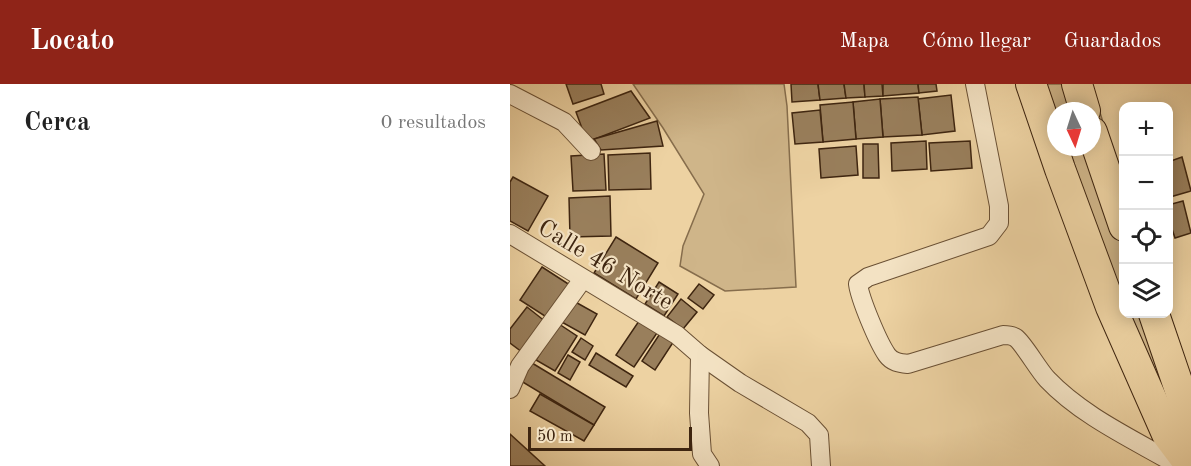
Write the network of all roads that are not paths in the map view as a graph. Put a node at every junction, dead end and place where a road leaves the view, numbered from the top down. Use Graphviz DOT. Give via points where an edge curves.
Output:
graph roads {
  1 [pos="975,84"];
  2 [pos="1032,84"];
  3 [pos="1077,84"];
  4 [pos="510,94"];
  5 [pos="1082,102"];
  6 [pos="591,151"];
  7 [pos="1100,156"];
  8 [pos="1119,211"];
  9 [pos="510,234"];
  10 [pos="583,279"];
  11 [pos="1155,318"];
  12 [pos="700,355"];
  13 [pos="510,389"];
  14 [pos="1191,433"];
  15 [pos="710,466"];
  16 [pos="821,466"];
  17 [pos="1179,466"];
  18 [pos="1191,466"];
  1 -- 17 [label="street" via="999,223 989,236 868,277 858,284 859,296 887,355 908,364 1003,335 1012,336 1048,380 1080,407"];
  2 -- 18 [label="highway" via="1111,307 1167,434"];
  3 -- 5 [label="highway"];
  4 -- 6 [label="street" via="564,122"];
  7 -- 8 [label="highway"];
  9 -- 10 [label="street, Calle 46 Norte"];
  10 -- 12 [label="street, Calle 46 Norte" via="677,335"];
  10 -- 13 [label="street" via="520,366"];
  11 -- 14 [label="highway"];
  12 -- 15 [label="street" via="702,454"];
  12 -- 16 [label="street" via="807,423 819,435"];
}
